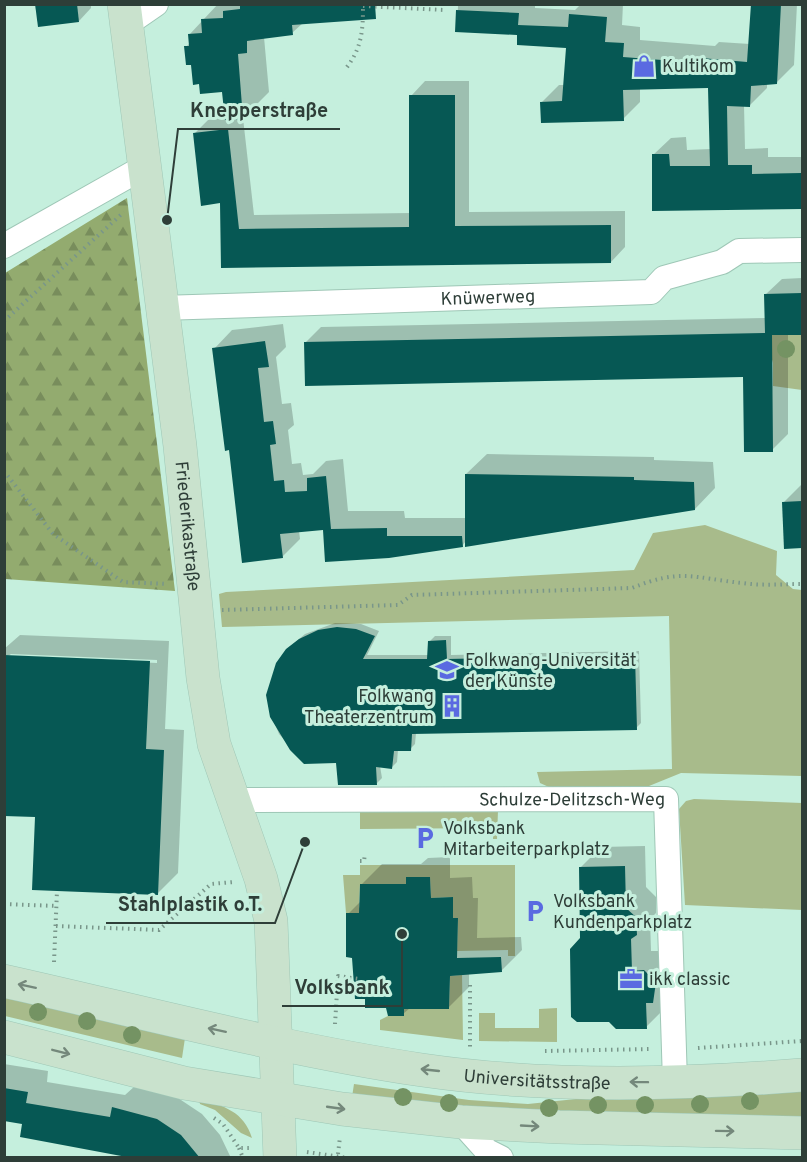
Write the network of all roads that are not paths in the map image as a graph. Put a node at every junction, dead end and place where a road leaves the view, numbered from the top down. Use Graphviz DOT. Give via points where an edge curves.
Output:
graph roads {
  1 [pos="156,4"];
  2 [pos="126,14"];
  3 [pos="144,167"];
  4 [pos="4,246"];
  5 [pos="802,250"];
  6 [pos="161,308"];
  7 [pos="232,800"];
  8 [pos="4,981"];
  9 [pos="4,1036"];
  10 [pos="275,1042"];
  11 [pos="802,1075"];
  12 [pos="675,1082"];
  13 [pos="278,1100"];
  14 [pos="461,1122"];
  15 [pos="802,1133"];
  16 [pos="494,1154"];
  17 [pos="280,1158"];
  1 -- 2 [label="street"];
  2 -- 3 [label="main road, Friederikastraße"];
  3 -- 4 [label="street"];
  3 -- 6 [label="main road, Friederikastraße"];
  5 -- 6 [label="street, Knüwerweg" via="739,251 722,262 664,278 651,292"];
  6 -- 7 [label="main road, Friederikastraße" via="214,744"];
  7 -- 10 [label="main road, Friederikastraße" via="261,879 271,921"];
  7 -- 12 [label="street, Schulze-Delitzsch-Weg" via="666,799"];
  10 -- 8 [label="main road, Universitätsstraße, one-way"];
  9 -- 13 [label="main road, one-way" via="184,1083"];
  12 -- 10 [label="main road, Universitätsstraße, one-way" via="548,1080 425,1070"];
  10 -- 13 [label="main road"];
  11 -- 12 [label="main road, Universitätsstraße"];
  13 -- 14 [label="main road, one-way"];
  13 -- 17 [label="main road"];
  14 -- 15 [label="main road, one-way"];
  14 -- 16 [label="street"];
}
